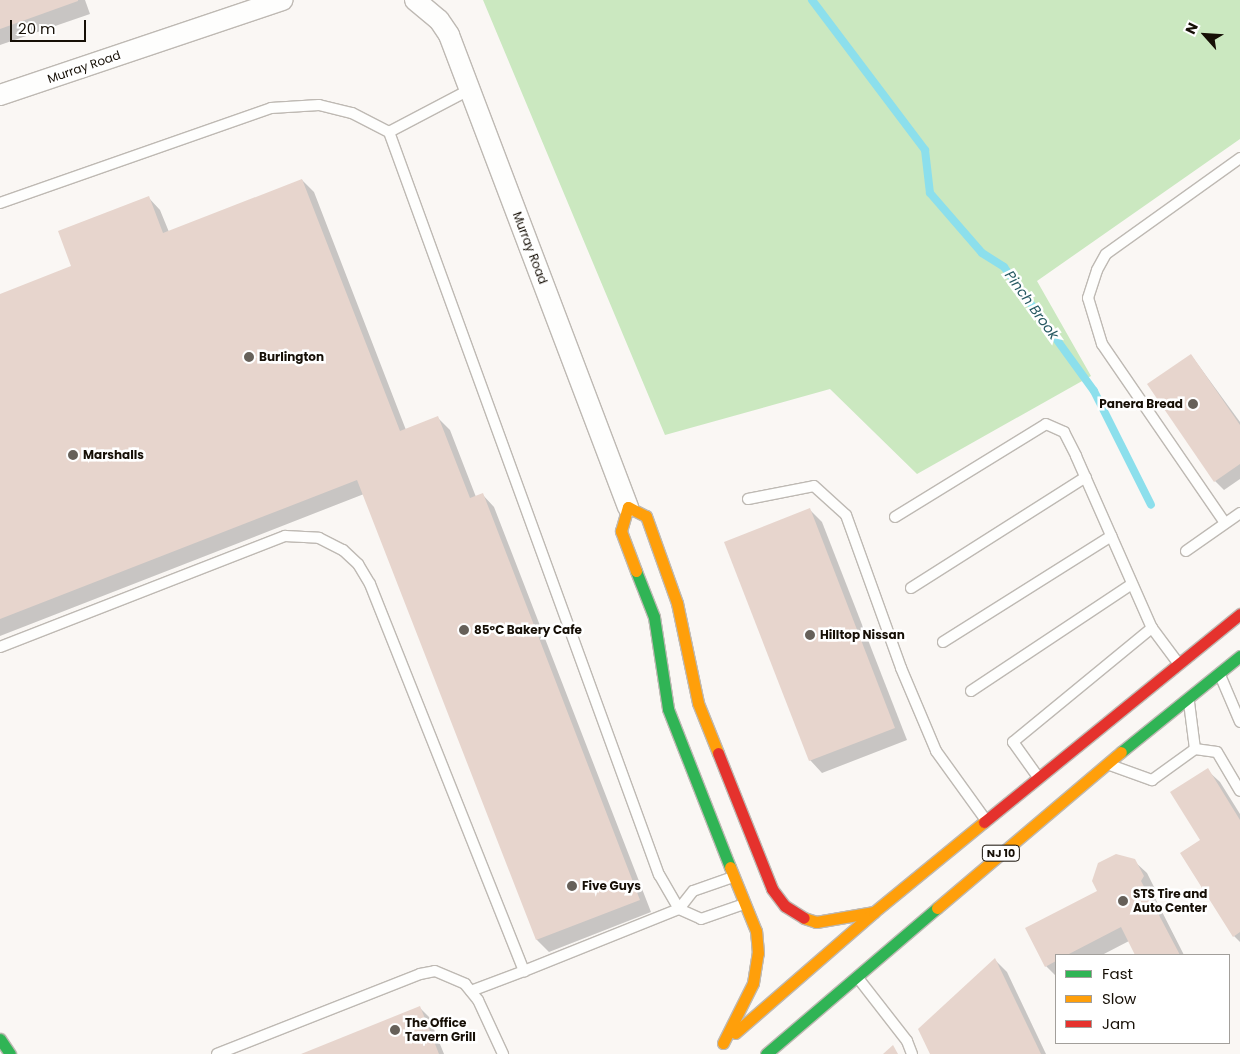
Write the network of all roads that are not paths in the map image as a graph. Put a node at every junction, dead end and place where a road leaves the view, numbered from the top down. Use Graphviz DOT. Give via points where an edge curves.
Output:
graph roads {
  1 [pos="282,0"];
  2 [pos="415,0"];
  3 [pos="471,89"];
  4 [pos="0,96"];
  5 [pos="388,132"];
  6 [pos="1240,158"];
  7 [pos="0,203"];
  8 [pos="1086,477"];
  9 [pos="748,500"];
  10 [pos="628,507"];
  11 [pos="1240,513"];
  12 [pos="894,517"];
  13 [pos="1225,524"];
  14 [pos="1111,536"];
  15 [pos="1186,550"];
  16 [pos="1132,584"];
  17 [pos="911,588"];
  18 [pos="1240,614"];
  19 [pos="1152,628"];
  20 [pos="943,642"];
  21 [pos="0,647"];
  22 [pos="1240,656"];
  23 [pos="1178,663"];
  24 [pos="1219,673"];
  25 [pos="971,691"];
  26 [pos="1188,698"];
  27 [pos="1240,722"];
  28 [pos="1195,749"];
  29 [pos="1107,764"];
  30 [pos="1038,778"];
  31 [pos="1240,791"];
  32 [pos="986,820"];
  33 [pos="734,877"];
  34 [pos="745,903"];
  35 [pos="679,909"];
  36 [pos="874,912"];
  37 [pos="524,971"];
  38 [pos="856,974"];
  39 [pos="470,991"];
  40 [pos="0,1040"];
  41 [pos="723,1043"];
  42 [pos="10,1054"];
  43 [pos="217,1054"];
  44 [pos="503,1054"];
  45 [pos="712,1054"];
  46 [pos="766,1054"];
  47 [pos="912,1054"];
  1 -- 4 [label="street, Murray Road"];
  2 -- 3 [label="street, Murray Road" via="439,20 449,35"];
  3 -- 5 [label="lane"];
  3 -- 10 [label="street, Murray Road"];
  5 -- 7 [label="lane" via="352,113 319,105 271,108"];
  5 -- 35 [label="lane" via="659,875"];
  6 -- 13 [label="lane" via="1106,254 1088,298 1102,344"];
  8 -- 12 [label="lane" via="1064,432 1046,424"];
  8 -- 14 [label="lane"];
  8 -- 17 [label="lane"];
  9 -- 32 [label="lane" via="814,486 846,515 901,668 936,751"];
  10 -- 33 [label="main road" via="621,531 654,617 668,709"];
  10 -- 36 [label="main road" via="646,516 677,603 698,703 772,888 785,906 798,916 816,922"];
  11 -- 13 [label="lane"];
  13 -- 15 [label="lane"];
  14 -- 16 [label="lane"];
  14 -- 20 [label="lane"];
  16 -- 19 [label="lane"];
  16 -- 25 [label="lane"];
  18 -- 23 [label="main road, NJ 10"];
  19 -- 23 [label="lane"];
  19 -- 30 [label="lane" via="1013,742"];
  21 -- 37 [label="lane" via="285,536 320,538 343,550 358,564 370,584"];
  22 -- 24 [label="main road, NJ 10"];
  23 -- 30 [label="main road, NJ 10"];
  24 -- 26 [label="main road, NJ 10"];
  24 -- 27 [label="lane"];
  26 -- 28 [label="lane"];
  26 -- 29 [label="main road, NJ 10"];
  28 -- 29 [label="lane" via="1152,780"];
  28 -- 31 [label="lane" via="1217,752"];
  29 -- 38 [label="main road, NJ 10"];
  30 -- 32 [label="main road, NJ 10"];
  32 -- 36 [label="main road, NJ 10"];
  33 -- 34 [label="main road"];
  33 -- 35 [label="lane" via="693,891"];
  34 -- 35 [label="lane" via="701,919"];
  34 -- 41 [label="main road" via="756,931 758,953 753,983"];
  35 -- 37 [label="lane"];
  36 -- 41 [label="main road, NJ 10"];
  37 -- 39 [label="lane"];
  38 -- 46 [label="main road, NJ 10"];
  38 -- 47 [label="lane" via="907,1040"];
  39 -- 43 [label="lane" via="450,975 435,971 420,974"];
  39 -- 44 [label="lane" via="478,1000"];
  40 -- 42 [label="main road"];
  41 -- 45 [label="main road, NJ 10"];
}
